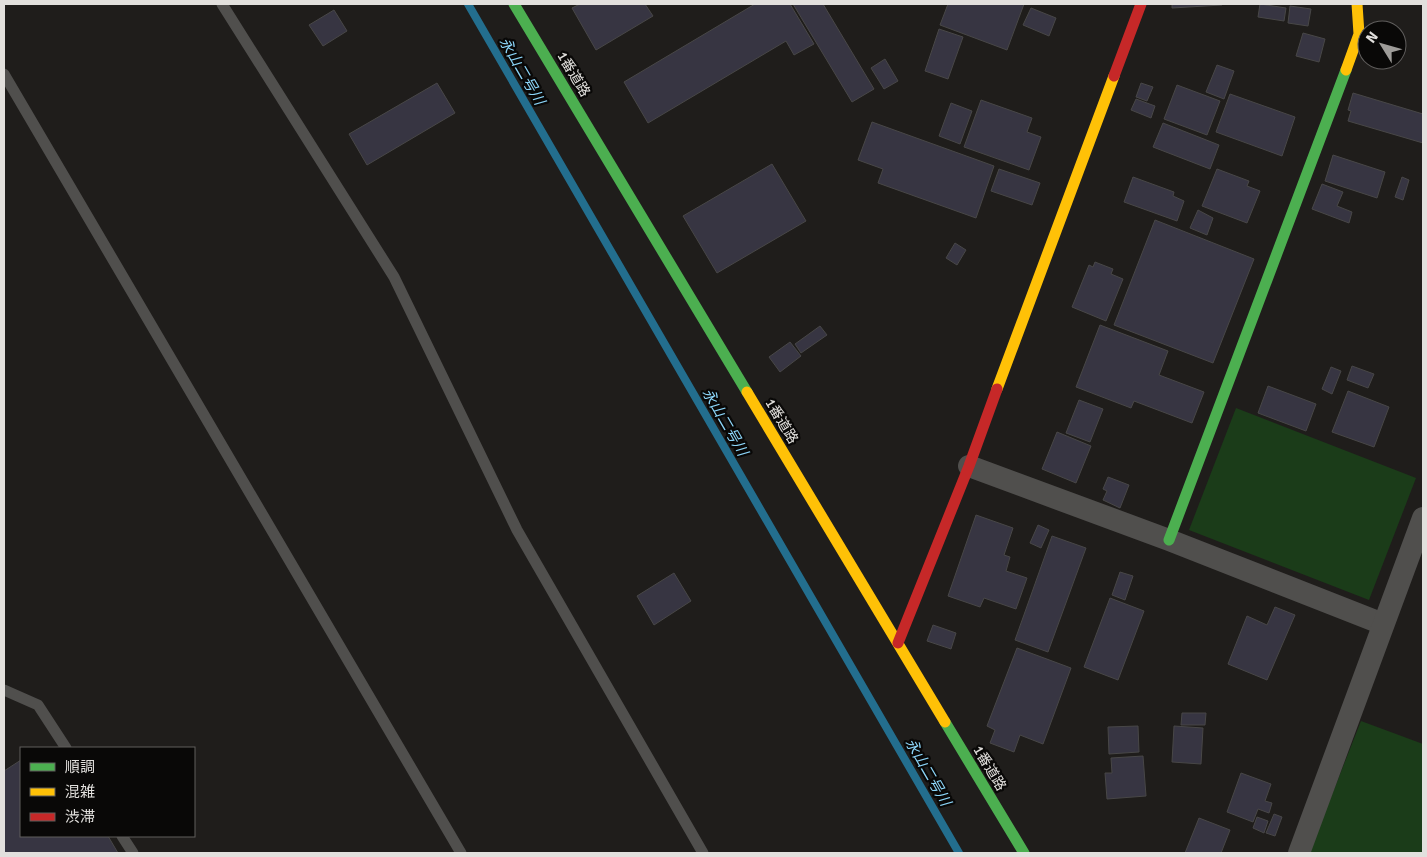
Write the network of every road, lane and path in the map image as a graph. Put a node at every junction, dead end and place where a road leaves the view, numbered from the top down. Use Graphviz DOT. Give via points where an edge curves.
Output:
graph roads {
  1 [pos="222,4"];
  2 [pos="514,4"];
  3 [pos="1141,4"];
  4 [pos="1357,4"];
  5 [pos="4,74"];
  6 [pos="969,466"];
  7 [pos="1423,518"];
  8 [pos="1168,540"];
  9 [pos="1383,624"];
  10 [pos="898,643"];
  11 [pos="4,690"];
  12 [pos="65,747"];
  13 [pos="123,837"];
  14 [pos="133,853"];
  15 [pos="461,853"];
  16 [pos="703,853"];
  17 [pos="1024,853"];
  18 [pos="1299,853"];
  1 -- 16 [label="lane" via="394,277 517,530"];
  2 -- 10 [label="street, 1番道路"];
  3 -- 6 [label="street"];
  4 -- 8 [label="street" via="1359,34"];
  5 -- 15 [label="lane"];
  6 -- 8 [label="street"];
  6 -- 10 [label="street"];
  7 -- 9 [label="street"];
  8 -- 9 [label="street"];
  9 -- 18 [label="street"];
  10 -- 17 [label="street, 1番道路"];
  11 -- 12 [label="lane" via="38,705"];
  13 -- 14 [label="lane"];
}
